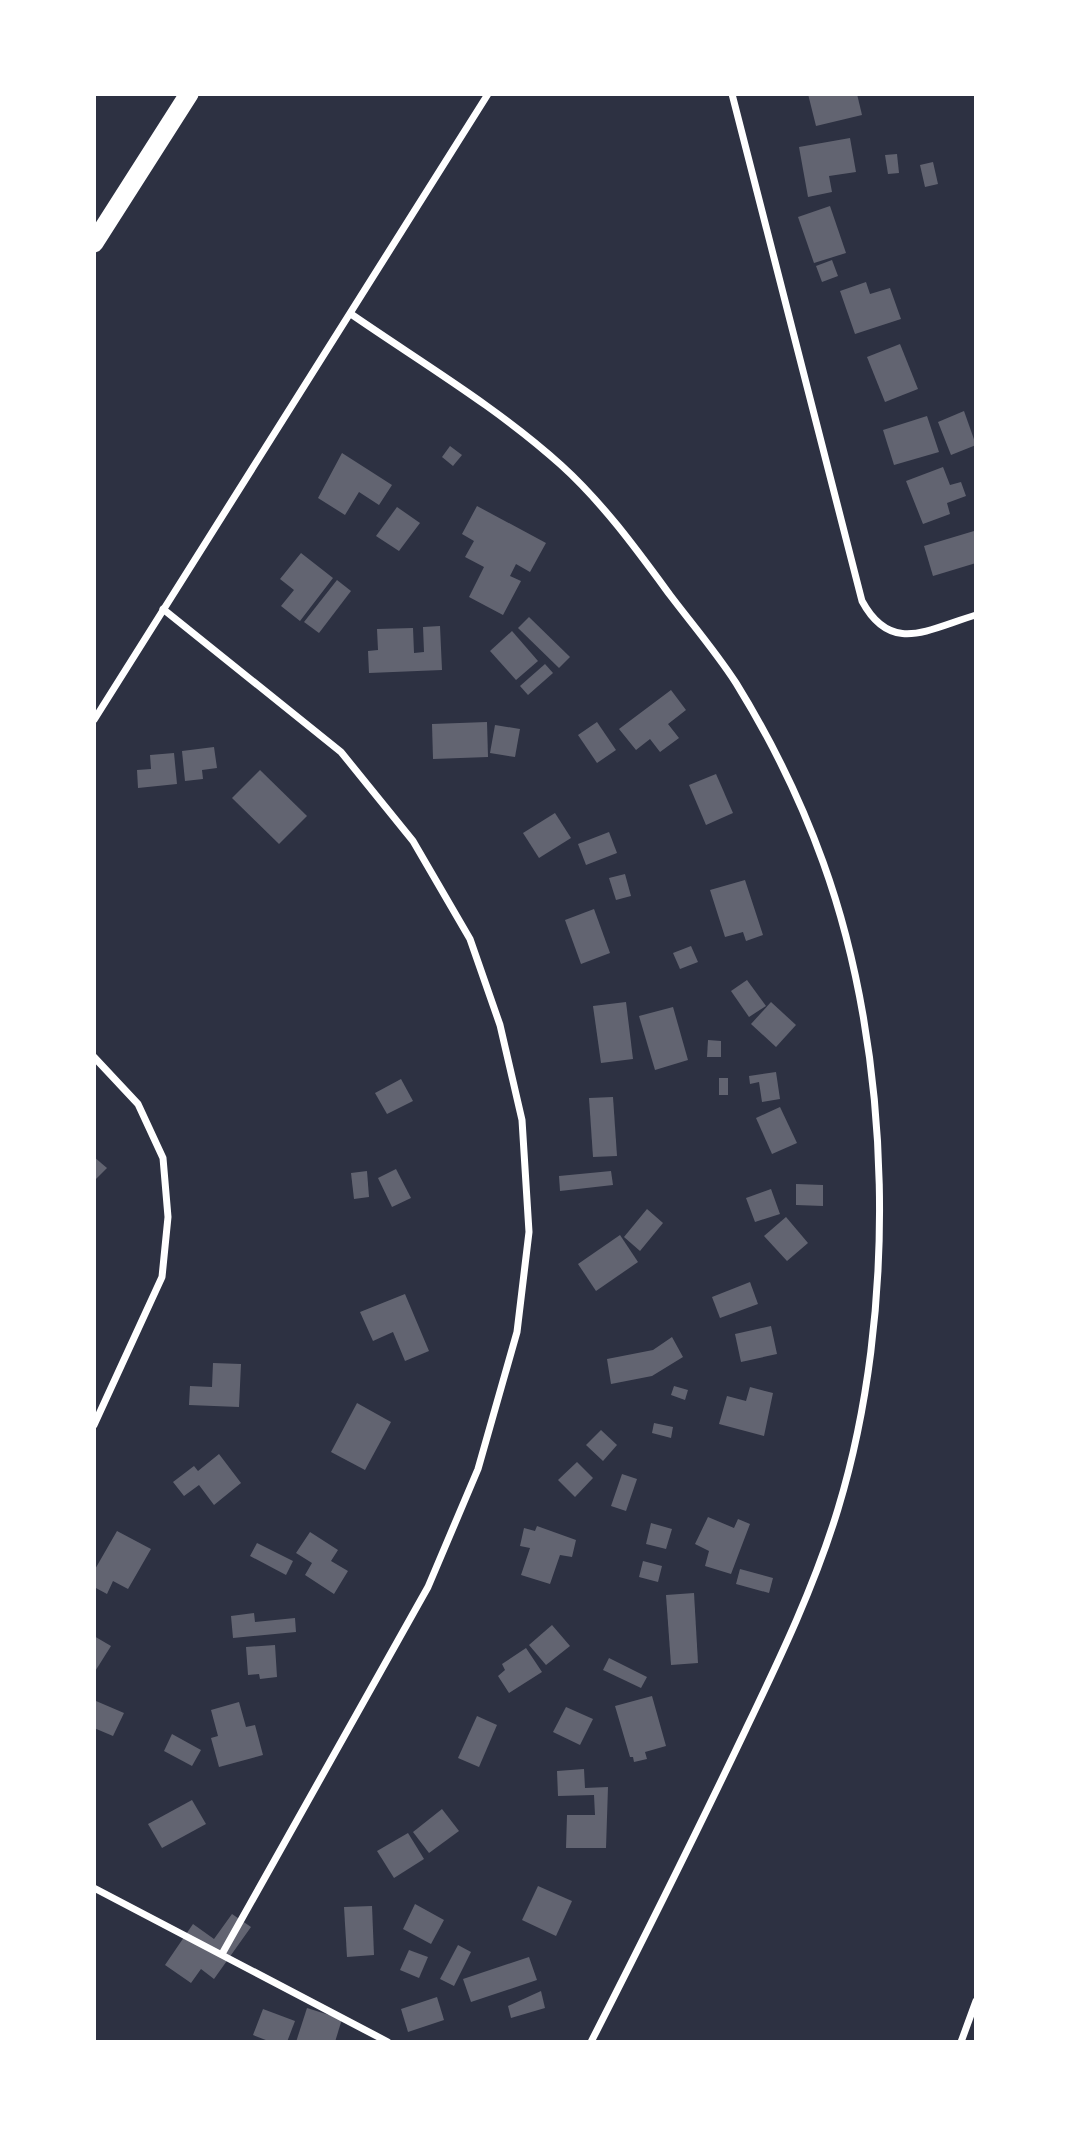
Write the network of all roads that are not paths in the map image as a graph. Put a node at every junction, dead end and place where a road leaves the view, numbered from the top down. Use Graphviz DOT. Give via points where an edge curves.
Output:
graph roads {
  1 [pos="189,94"];
  2 [pos="488,94"];
  3 [pos="732,94"];
  4 [pos="94,243"];
  5 [pos="351,314"];
  6 [pos="163,610"];
  7 [pos="975,615"];
  8 [pos="94,719"];
  9 [pos="94,1057"];
  10 [pos="94,1425"];
  11 [pos="94,1888"];
  12 [pos="222,1954"];
  13 [pos="975,2001"];
  14 [pos="388,2042"];
  15 [pos="591,2042"];
  16 [pos="961,2042"];
  1 -- 4 [label="highway"];
  2 -- 5 [label="street"];
  3 -- 7 [label="street" via="862,601 873,622 888,633 909,634"];
  5 -- 6 [label="street"];
  5 -- 15 [label="street" via="493,411 563,467 631,542 735,681 823,862 855,973 873,1074 879,1227 869,1370 838,1509 794,1629"];
  6 -- 8 [label="street"];
  6 -- 12 [label="street" via="341,752 413,841 470,939 500,1025 522,1120 529,1231 517,1332 478,1469 428,1587"];
  9 -- 10 [label="street" via="138,1104 163,1158 168,1217 162,1277"];
  11 -- 12 [label="street"];
  12 -- 14 [label="street"];
  13 -- 16 [label="street"];
}
